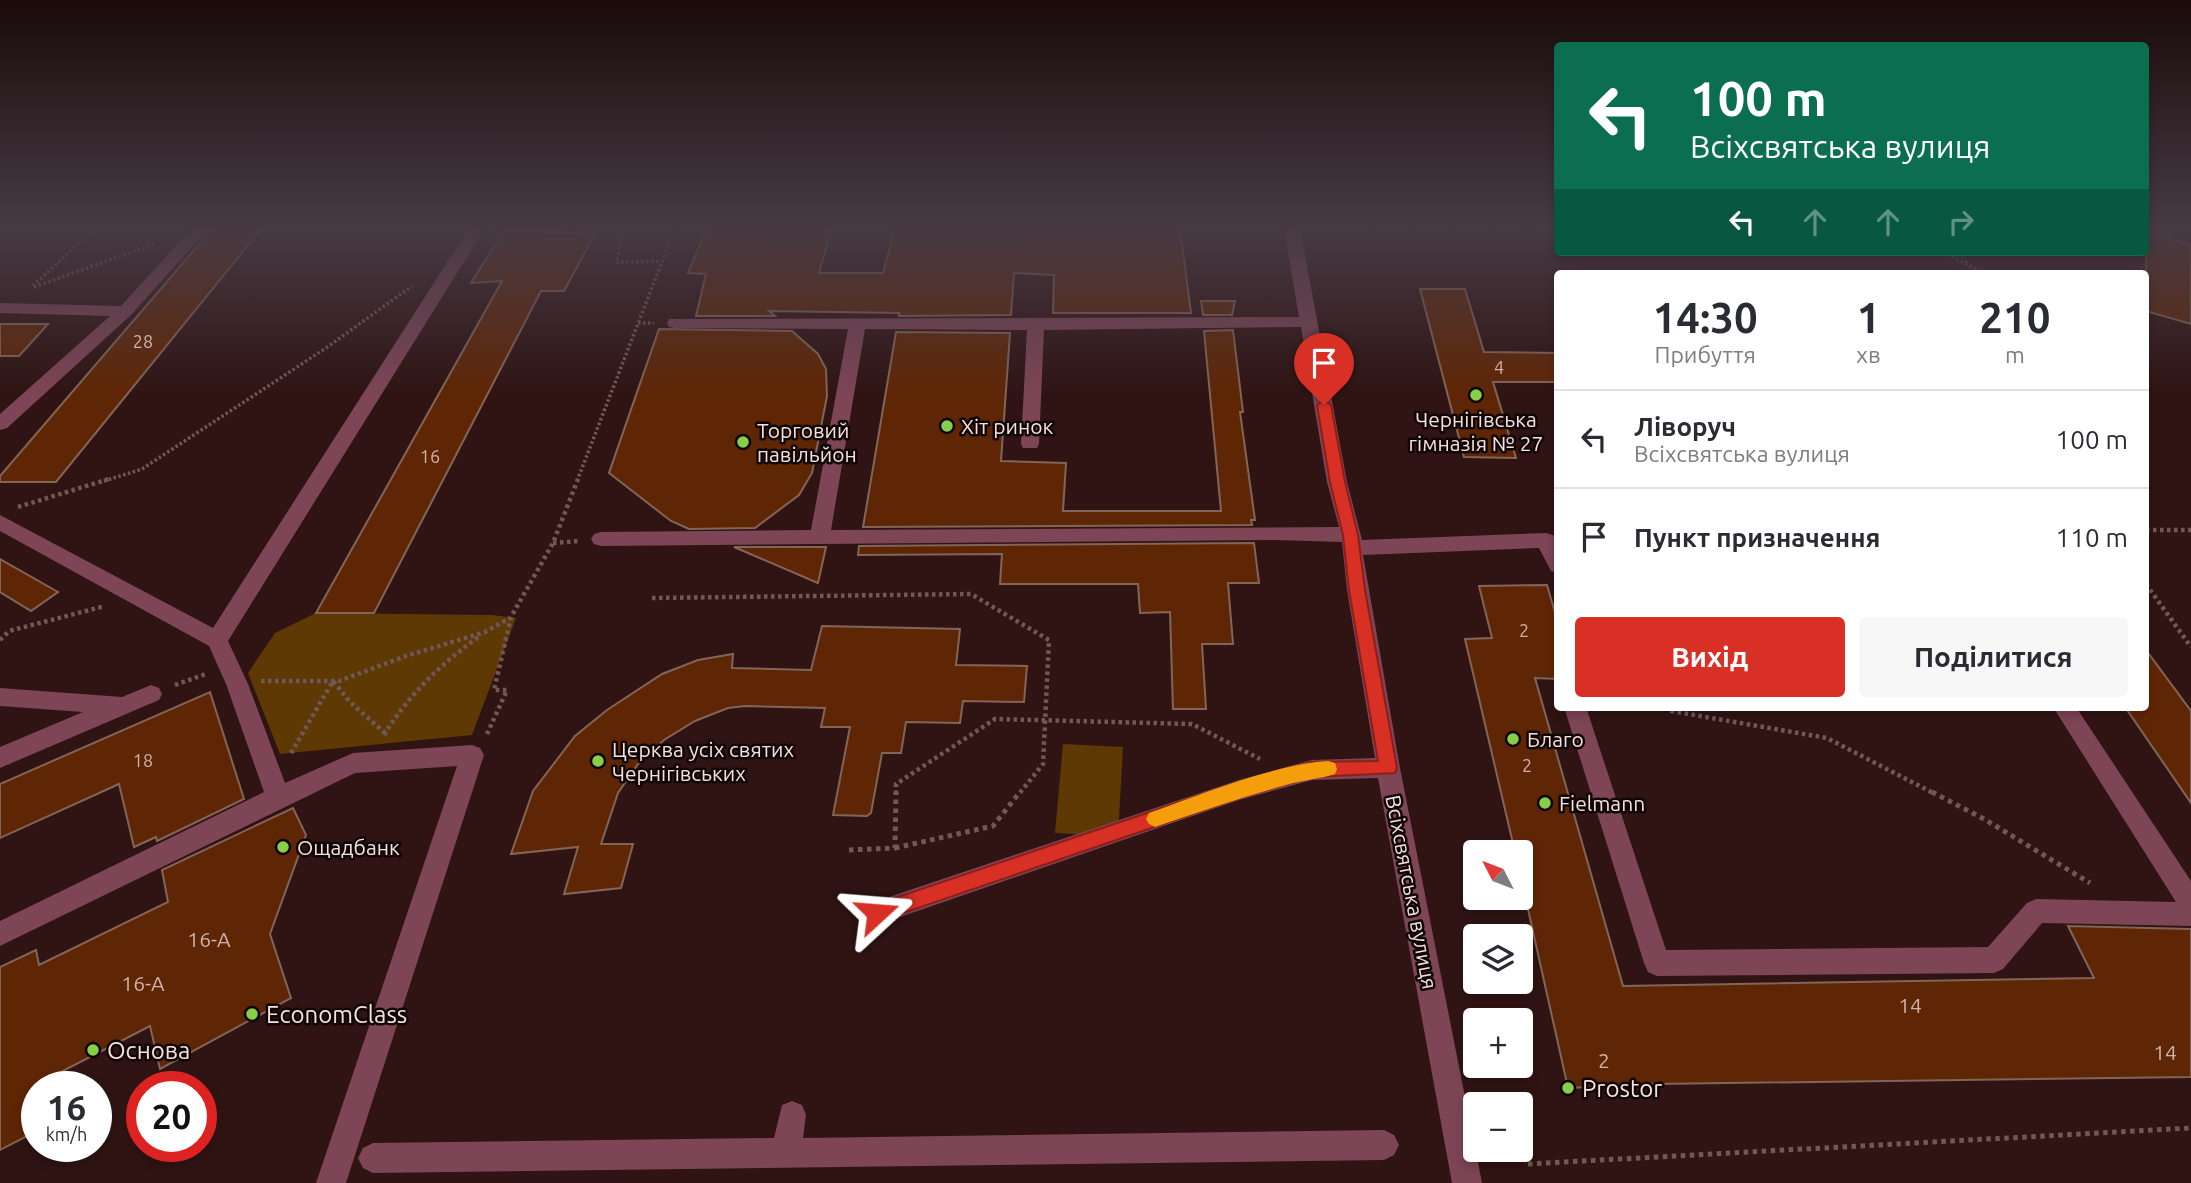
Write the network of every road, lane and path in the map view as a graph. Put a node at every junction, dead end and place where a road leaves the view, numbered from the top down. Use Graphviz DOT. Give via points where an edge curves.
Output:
graph roads {
  1 [pos="34,283"];
  2 [pos="43,283"];
  3 [pos="150,283"];
  4 [pos="442,283"];
  5 [pos="653,283"];
  6 [pos="1302,283"];
  7 [pos="415,284"];
  8 [pos="0,308"];
  9 [pos="125,311"];
  10 [pos="1309,321"];
  11 [pos="676,323"];
  12 [pos="858,324"];
  13 [pos="1036,324"];
  14 [pos="0,424"];
  15 [pos="1030,444"];
  16 [pos="6,515"];
  17 [pos="2149,530"];
  18 [pos="2191,530"];
  19 [pos="820,537"];
  20 [pos="601,539"];
  21 [pos="1352,541"];
  22 [pos="1554,557"];
  23 [pos="2149,588"];
  24 [pos="138,597"];
  25 [pos="652,598"];
  26 [pos="511,617"];
  27 [pos="485,632"];
  28 [pos="0,640"];
  29 [pos="217,640"];
  30 [pos="2191,647"];
  31 [pos="232,673"];
  32 [pos="333,681"];
  33 [pos="151,694"];
  34 [pos="0,698"];
  35 [pos="123,706"];
  36 [pos="1576,711"];
  37 [pos="1671,711"];
  38 [pos="2067,711"];
  39 [pos="1047,720"];
  40 [pos="385,733"];
  41 [pos="487,734"];
  42 [pos="0,758"];
  43 [pos="368,762"];
  44 [pos="1388,768"];
  45 [pos="1292,775"];
  46 [pos="275,790"];
  47 [pos="895,848"];
  48 [pos="849,850"];
  49 [pos="2091,884"];
  50 [pos="2191,903"];
  51 [pos="877,913"];
  52 [pos="2191,914"];
  53 [pos="0,934"];
  54 [pos="792,1115"];
  55 [pos="2191,1128"];
  56 [pos="1384,1145"];
  57 [pos="786,1152"];
  58 [pos="373,1158"];
  59 [pos="1528,1164"];
  60 [pos="331,1183"];
  61 [pos="1467,1183"];
  1 -- 2 [label="path" via="29,288"];
  3 -- 9 [label="street"];
  4 -- 29 [label="street"];
  5 -- 26 [label="path" via="553,543"];
  6 -- 10 [label="street, Всіхсвятська вулиця"];
  7 -- 16 [label="path" via="142,469"];
  8 -- 9 [label="street"];
  9 -- 14 [label="street"];
  10 -- 13 [label="street"];
  10 -- 21 [label="street, Всіхсвятська вулиця"];
  11 -- 12 [label="street"];
  12 -- 13 [label="street"];
  12 -- 19 [label="street"];
  13 -- 15 [label="street"];
  16 -- 24 [label="street"];
  17 -- 18 [label="path"];
  19 -- 20 [label="street"];
  19 -- 21 [label="street" via="1276,533"];
  21 -- 22 [label="street" via="1546,540"];
  21 -- 44 [label="street, Всіхсвятська вулиця"];
  23 -- 30 [label="path"];
  24 -- 28 [label="path" via="9,631"];
  24 -- 29 [label="street"];
  25 -- 39 [label="path" via="971,594 1049,640"];
  26 -- 27 [label="path"];
  26 -- 41 [label="path" via="494,690 507,690"];
  27 -- 32 [label="path"];
  27 -- 40 [label="path" via="443,663 399,709"];
  29 -- 31 [label="street"];
  31 -- 32 [label="path"];
  31 -- 33 [label="path"];
  31 -- 46 [label="street"];
  32 -- 40 [label="path"];
  32 -- 46 [label="path"];
  33 -- 35 [label="street"];
  34 -- 35 [label="street"];
  35 -- 42 [label="street"];
  36 -- 52 [label="street" via="1657,962 1994,960 2036,911"];
  37 -- 49 [label="path" via="1827,738 1984,819"];
  38 -- 50 [label="street"];
  39 -- 45 [label="path" via="1192,724"];
  39 -- 47 [label="path" via="1043,764 993,825"];
  39 -- 47 [label="path" via="995,719 896,784"];
  40 -- 43 [label="path"];
  43 -- 46 [label="street" via="353,762"];
  43 -- 60 [label="street" via="472,755"];
  44 -- 45 [label="street" via="1312,770"];
  44 -- 61 [label="street, Всіхсвятська вулиця"];
  45 -- 51 [label="street"];
  46 -- 53 [label="street"];
  47 -- 48 [label="path"];
  54 -- 57 [label="street"];
  55 -- 59 [label="path"];
  56 -- 57 [label="street"];
  57 -- 58 [label="street"];
}
